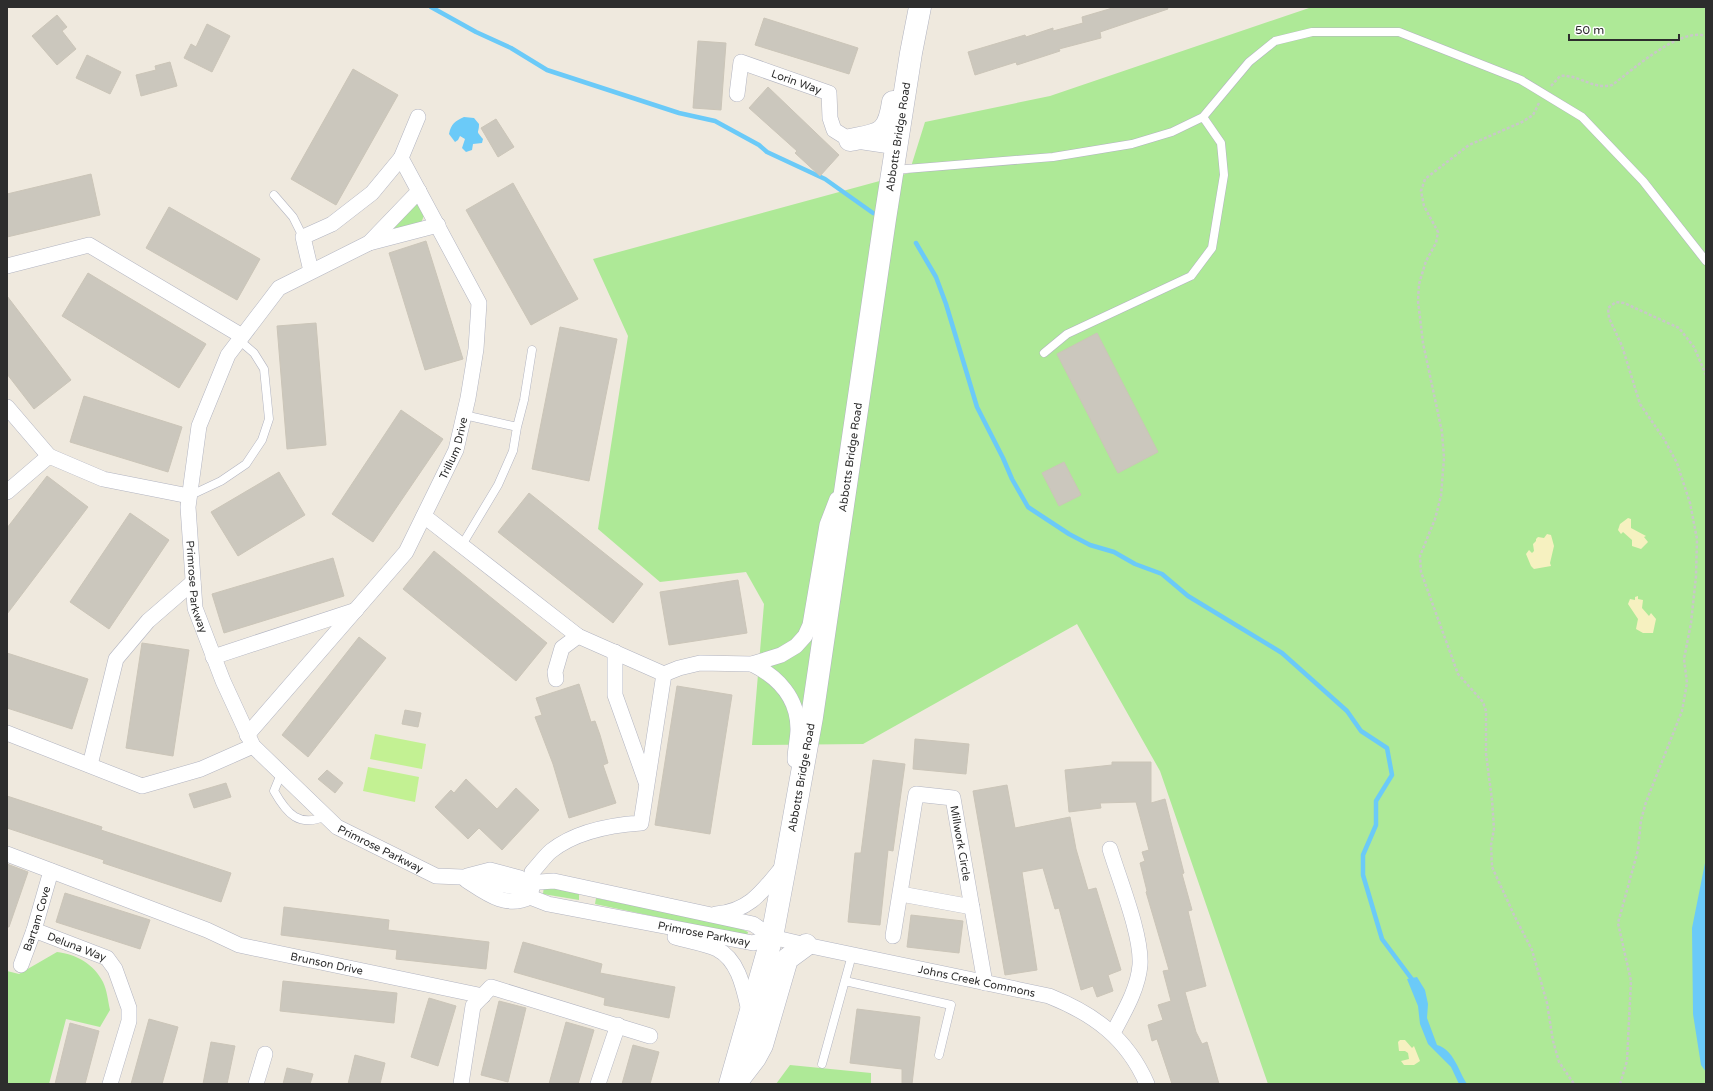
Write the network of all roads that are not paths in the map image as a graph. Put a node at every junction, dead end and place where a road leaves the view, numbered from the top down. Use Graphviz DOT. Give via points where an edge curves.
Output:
graph roads {
  1 [pos="920,7"];
  2 [pos="911,53"];
  3 [pos="737,94"];
  4 [pos="418,117"];
  5 [pos="1203,117"];
  6 [pos="850,140"];
  7 [pos="896,147"];
  8 [pos="401,158"];
  9 [pos="893,170"];
  10 [pos="419,190"];
  11 [pos="274,195"];
  12 [pos="438,225"];
  13 [pos="304,237"];
  14 [pos="369,243"];
  15 [pos="1706,261"];
  16 [pos="7,266"];
  17 [pos="312,271"];
  18 [pos="241,338"];
  19 [pos="532,350"];
  20 [pos="1044,354"];
  21 [pos="7,407"];
  22 [pos="464,415"];
  23 [pos="517,427"];
  24 [pos="49,456"];
  25 [pos="846,476"];
  26 [pos="7,492"];
  27 [pos="189,496"];
  28 [pos="424,516"];
  29 [pos="462,545"];
  30 [pos="193,582"];
  31 [pos="356,610"];
  32 [pos="578,636"];
  33 [pos="615,652"];
  34 [pos="213,657"];
  35 [pos="752,664"];
  36 [pos="664,674"];
  37 [pos="556,679"];
  38 [pos="7,733"];
  39 [pos="250,740"];
  40 [pos="90,765"];
  41 [pos="281,774"];
  42 [pos="647,784"];
  43 [pos="798,797"];
  44 [pos="326,816"];
  45 [pos="1110,849"];
  46 [pos="7,854"];
  47 [pos="786,862"];
  48 [pos="51,871"];
  49 [pos="462,877"];
  50 [pos="530,888"];
  51 [pos="588,889"];
  52 [pos="900,894"];
  53 [pos="972,907"];
  54 [pos="584,911"];
  55 [pos="707,914"];
  56 [pos="656,925"];
  57 [pos="34,930"];
  58 [pos="893,936"];
  59 [pos="772,937"];
  60 [pos="806,945"];
  61 [pos="852,955"];
  62 [pos="21,965"];
  63 [pos="845,981"];
  64 [pos="985,983"];
  65 [pos="483,996"];
  66 [pos="750,1015"];
  67 [pos="618,1026"];
  68 [pos="1113,1033"];
  69 [pos="650,1036"];
  70 [pos="265,1054"];
  71 [pos="939,1055"];
  72 [pos="822,1064"];
  73 [pos="110,1084"];
  74 [pos="256,1084"];
  75 [pos="461,1084"];
  76 [pos="598,1084"];
  77 [pos="730,1084"];
  78 [pos="736,1084"];
  79 [pos="1147,1084"];
  1 -- 2 [label="main road, Abbotts Bridge Road"];
  2 -- 6 [label="main road, Abbotts Bridge Road" via="905,52 899,60 893,105 885,129 878,134"];
  2 -- 7 [label="main road, Abbotts Bridge Road"];
  3 -- 6 [label="street, Lorin Way" via="741,62 829,93 830,118 834,130"];
  4 -- 8 [label="street"];
  5 -- 9 [label="lane" via="1172,132 1132,144 1053,157"];
  5 -- 15 [label="lane" via="1249,62 1275,41 1312,32 1399,32 1521,80 1582,117 1643,181"];
  5 -- 20 [label="lane" via="1221,142 1224,175 1212,248 1191,276 1067,334"];
  6 -- 7 [label="street, Lorin Way"];
  6 -- 9 [label="street, Lorin Way" via="886,154"];
  7 -- 9 [label="main road, Abbotts Bridge Road"];
  8 -- 10 [label="street, Trillum Drive"];
  8 -- 13 [label="street" via="372,193 332,224"];
  9 -- 25 [label="main road, Abbotts Bridge Road"];
  10 -- 12 [label="street, Trillum Drive"];
  10 -- 14 [label="street, Primrose Parkway"];
  11 -- 13 [label="lane" via="293,217"];
  12 -- 14 [label="street, Primrose Parkway"];
  12 -- 22 [label="street, Trillum Drive" via="479,303 476,349"];
  13 -- 17 [label="street"];
  14 -- 17 [label="street, Primrose Parkway"];
  16 -- 18 [label="street" via="89,245"];
  17 -- 18 [label="street, Primrose Parkway" via="279,288"];
  18 -- 27 [label="street, Primrose Parkway" via="228,355 199,426"];
  18 -- 27 [label="lane" via="264,369 269,419 262,440 246,464 221,481"];
  19 -- 23 [label="lane"];
  21 -- 24 [label="street"];
  22 -- 23 [label="lane"];
  22 -- 28 [label="street, Trillum Drive" via="456,450"];
  23 -- 29 [label="lane" via="513,451 498,485"];
  24 -- 26 [label="street"];
  24 -- 27 [label="street" via="103,479"];
  25 -- 35 [label="street" via="827,525 810,625 805,636 796,646 781,655"];
  25 -- 43 [label="main road, Abbotts Bridge Road" via="812,717"];
  27 -- 30 [label="street, Primrose Parkway"];
  28 -- 29 [label="street"];
  28 -- 31 [label="street, Trillum Drive" via="406,552"];
  29 -- 32 [label="street"];
  30 -- 34 [label="street, Primrose Parkway" via="195,608"];
  30 -- 40 [label="street" via="148,621 116,659"];
  31 -- 34 [label="street"];
  31 -- 39 [label="street, Trillum Drive"];
  32 -- 33 [label="street"];
  32 -- 37 [label="street" via="562,648 555,672"];
  33 -- 36 [label="street"];
  33 -- 42 [label="street" via="615,695"];
  34 -- 39 [label="street, Primrose Parkway"];
  35 -- 36 [label="street" via="700,663"];
  35 -- 43 [label="street" via="766,671 783,687 791,698 796,712 798,728 795,779"];
  36 -- 42 [label="street"];
  38 -- 40 [label="street"];
  39 -- 40 [label="street" via="201,770 142,786"];
  39 -- 41 [label="street, Primrose Parkway"];
  41 -- 44 [label="street, Primrose Parkway"];
  41 -- 44 [label="lane" via="274,791 283,808 296,818 308,821"];
  42 -- 50 [label="street" via="641,823 624,824 576,836 550,852 532,872"];
  43 -- 47 [label="main road, Abbotts Bridge Road"];
  44 -- 49 [label="street, Primrose Parkway" via="337,826 436,876"];
  45 -- 68 [label="street" via="1136,932 1140,964 1130,1000"];
  46 -- 48 [label="street, Brunson Drive"];
  47 -- 55 [label="street, Abbotts Bridge Road" via="757,897 744,907 726,913"];
  47 -- 59 [label="main road, Abbotts Bridge Road"];
  48 -- 57 [label="street, Bartam Cove"];
  48 -- 65 [label="street, Brunson Drive" via="207,930 239,945"];
  49 -- 50 [label="street, Primrose Parkway" via="490,870 520,878"];
  49 -- 50 [label="street, Primrose Parkway" via="492,898 520,902"];
  50 -- 51 [label="street, Primrose Parkway" via="554,881"];
  50 -- 54 [label="street, Primrose Parkway" via="548,904"];
  51 -- 54 [label="street"];
  51 -- 55 [label="street, Primrose Parkway"];
  52 -- 53 [label="street"];
  52 -- 53 [label="street, Millwork Circle" via="916,794 953,798"];
  52 -- 58 [label="street, Millwork Circle"];
  53 -- 64 [label="street, Millwork Circle"];
  54 -- 56 [label="street, Primrose Parkway"];
  55 -- 59 [label="street, Primrose Parkway" via="753,924"];
  56 -- 59 [label="street, Primrose Parkway" via="753,943"];
  56 -- 66 [label="street" via="674,937 718,950 733,964 743,983"];
  57 -- 62 [label="street, Bartam Cove"];
  57 -- 73 [label="street, Deluna Way" via="107,958 115,969 129,1008 129,1021"];
  59 -- 60 [label="street, Johns Creek Commons"];
  59 -- 66 [label="main road, Abbotts Bridge Road"];
  60 -- 61 [label="street, Johns Creek Commons"];
  60 -- 78 [label="main road" via="787,959 762,1045"];
  61 -- 63 [label="lane"];
  61 -- 64 [label="street, Johns Creek Commons"];
  63 -- 71 [label="lane" via="951,1005"];
  63 -- 72 [label="lane"];
  64 -- 68 [label="street, Johns Creek Commons" via="1048,996 1074,1006"];
  65 -- 67 [label="street" via="491,987"];
  65 -- 75 [label="street" via="473,1006"];
  66 -- 77 [label="main road, Abbotts Bridge Road"];
  67 -- 69 [label="street"];
  67 -- 76 [label="street"];
  68 -- 79 [label="street, Johns Creek Commons"];
  70 -- 74 [label="street"];
}
